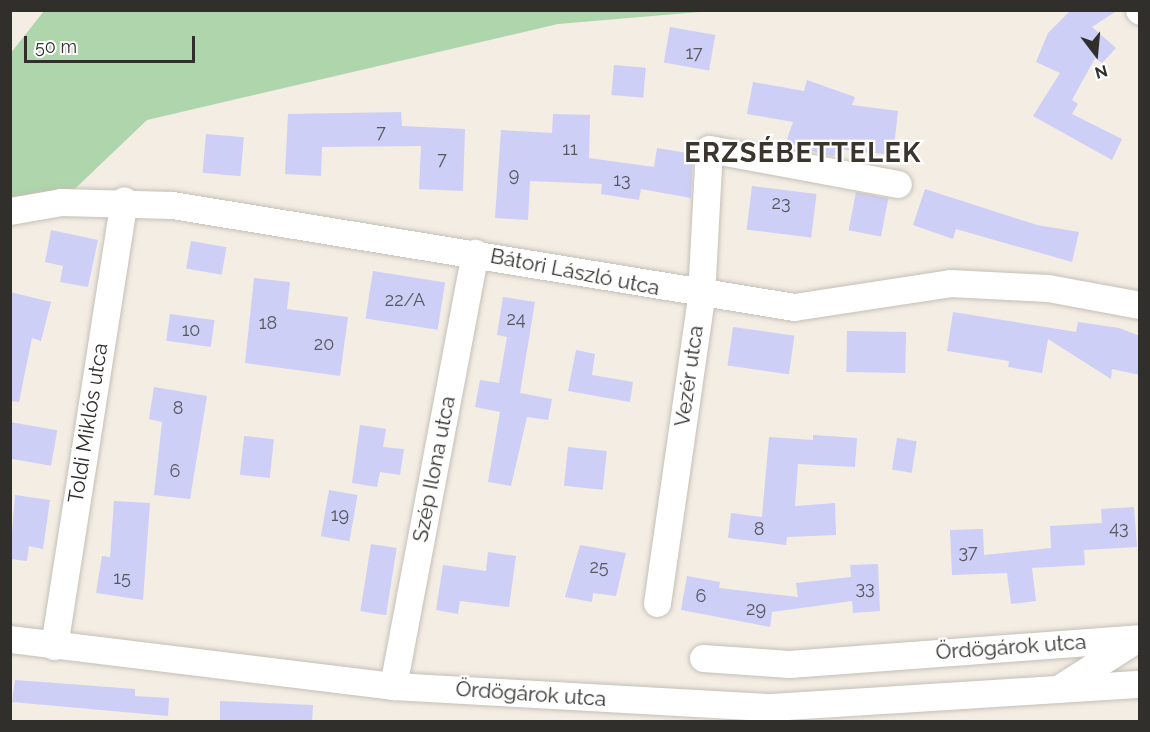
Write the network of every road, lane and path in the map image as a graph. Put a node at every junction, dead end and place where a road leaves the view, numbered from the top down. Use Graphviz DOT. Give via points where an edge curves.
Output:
graph roads {
  1 [pos="898,184"];
  2 [pos="124,200"];
  3 [pos="10,211"];
  4 [pos="475,253"];
  5 [pos="701,296"];
  6 [pos="1140,304"];
  7 [pos="657,603"];
  8 [pos="1139,638"];
  9 [pos="10,639"];
  10 [pos="54,646"];
  11 [pos="704,658"];
  12 [pos="1140,684"];
  13 [pos="393,686"];
  14 [pos="1055,691"];
  15 [pos="635,711"];
  1 -- 5 [label="street, Vezér utca" via="709,149"];
  2 -- 3 [label="street, Bátori László utca" via="61,202"];
  2 -- 4 [label="street, Bátori László utca"];
  2 -- 10 [label="street, Toldi Miklós utca"];
  4 -- 5 [label="street, Bátori László utca"];
  4 -- 13 [label="street, Szép Ilona utca"];
  5 -- 6 [label="street, Bátori László utca" via="794,307 950,283 992,284"];
  5 -- 7 [label="street, Vezér utca"];
  8 -- 11 [label="street, Ördögárok utca" via="789,664"];
  8 -- 14 [label="street, Ördögárok utca"];
  9 -- 10 [label="street, Ördögárok utca"];
  10 -- 13 [label="street, Ördögárok utca"];
  12 -- 14 [label="street, Ördögárok utca"];
  13 -- 15 [label="street, Ördögárok utca"];
  14 -- 15 [label="street, Ördögárok utca"];
}
